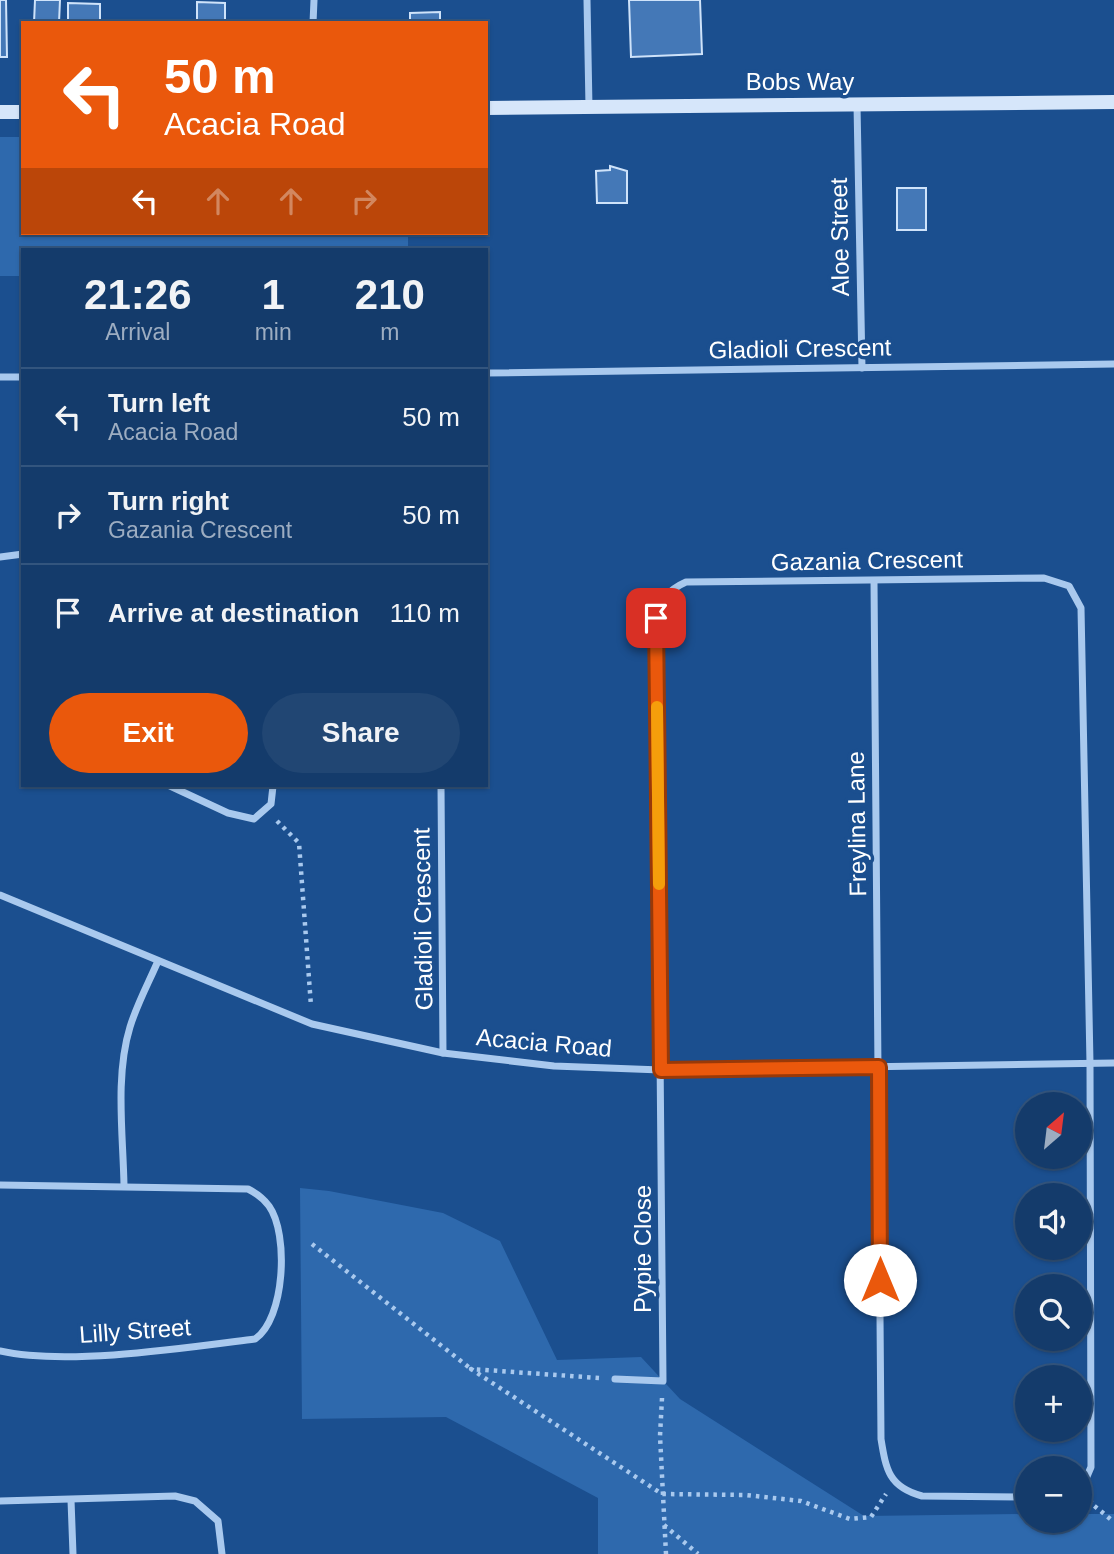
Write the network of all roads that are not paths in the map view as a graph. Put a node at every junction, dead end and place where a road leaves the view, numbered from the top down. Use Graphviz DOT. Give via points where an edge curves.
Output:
graph roads {
  1 [pos="314,0"];
  2 [pos="587,0"];
  3 [pos="313,21"];
  4 [pos="1114,102"];
  5 [pos="857,105"];
  6 [pos="589,107"];
  7 [pos="488,108"];
  8 [pos="0,112"];
  9 [pos="21,112"];
  10 [pos="1114,363"];
  11 [pos="862,368"];
  12 [pos="488,373"];
  13 [pos="0,377"];
  14 [pos="21,377"];
  15 [pos="21,554"];
  16 [pos="0,557"];
  17 [pos="874,581"];
  18 [pos="172,787"];
  19 [pos="273,787"];
  20 [pos="441,787"];
  21 [pos="0,895"];
  22 [pos="158,961"];
  23 [pos="443,1053"];
  24 [pos="1090,1063"];
  25 [pos="1114,1063"];
  26 [pos="879,1067"];
  27 [pos="661,1070"];
  28 [pos="0,1185"];
  29 [pos="124,1185"];
  30 [pos="0,1351"];
  31 [pos="615,1379"];
  32 [pos="1091,1456"];
  33 [pos="1015,1497"];
  34 [pos="71,1500"];
  35 [pos="0,1501"];
  36 [pos="73,1554"];
  37 [pos="222,1554"];
  1 -- 3 [label="street"];
  2 -- 6 [label="street"];
  4 -- 5 [label="street, Bobs Way"];
  5 -- 6 [label="street, Bobs Way"];
  5 -- 11 [label="street, Aloe Street"];
  6 -- 7 [label="street, Bobs Way"];
  8 -- 9 [label="street"];
  10 -- 11 [label="street, Gladioli Crescent"];
  11 -- 12 [label="street, Gladioli Crescent"];
  13 -- 14 [label="street"];
  15 -- 16 [label="street"];
  17 -- 24 [label="street, Gazania Crescent" via="1044,578 1069,586 1081,608"];
  17 -- 26 [label="street, Freylina Lane"];
  17 -- 27 [label="street, Gazania Crescent" via="686,582 661,601 656,618"];
  18 -- 19 [label="street" via="254,819 266,810"];
  20 -- 23 [label="street, Gladioli Crescent"];
  21 -- 22 [label="street, Acacia Road"];
  22 -- 23 [label="street, Acacia Road" via="312,1024"];
  22 -- 29 [label="street" via="125,1048"];
  23 -- 27 [label="street, Acacia Road" via="554,1066"];
  24 -- 25 [label="street, Acacia Road"];
  24 -- 26 [label="street, Acacia Road"];
  24 -- 32 [label="street, Gazania Crescent"];
  26 -- 27 [label="street, Acacia Road"];
  26 -- 33 [label="street, Freylina Lane" via="881,1439 885,1465 894,1482 906,1492 922,1496"];
  27 -- 31 [label="street, Pypie Close" via="663,1381"];
  28 -- 29 [label="street"];
  29 -- 30 [label="street, Lilly Street" via="226,1186 259,1195 275,1221 280,1256 280,1295 268,1328 255,1339 119,1353 20,1356"];
  34 -- 35 [label="street"];
  34 -- 36 [label="street"];
  34 -- 37 [label="street" via="174,1496 195,1502 218,1521"];
}
